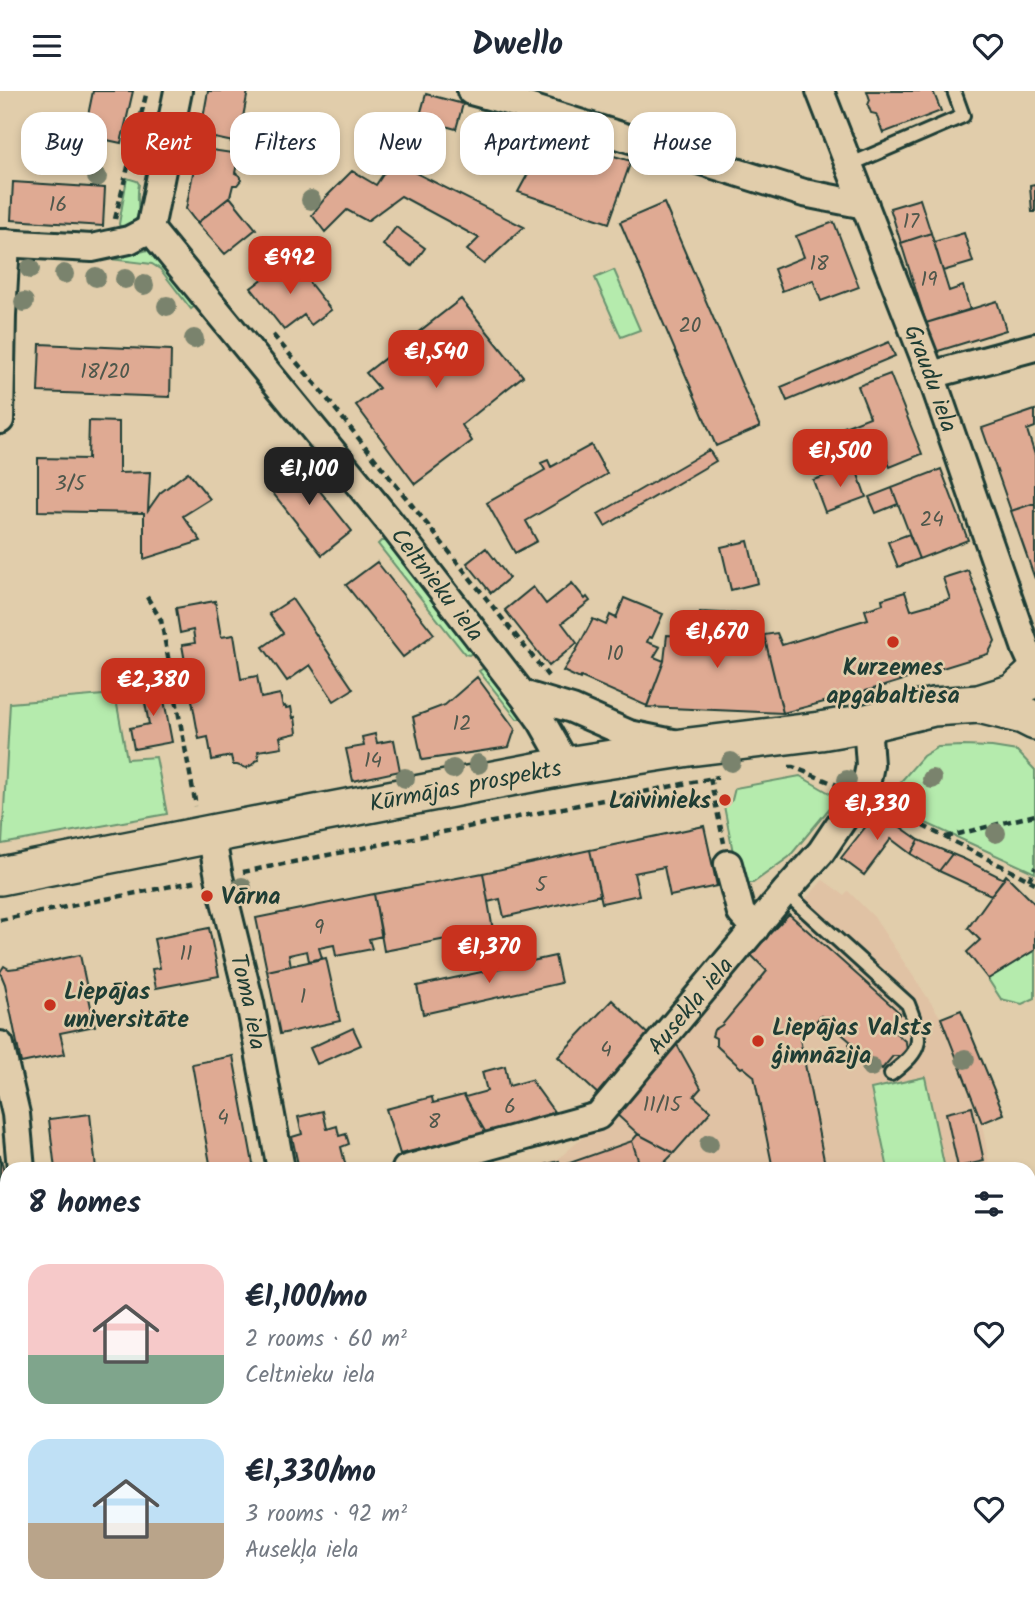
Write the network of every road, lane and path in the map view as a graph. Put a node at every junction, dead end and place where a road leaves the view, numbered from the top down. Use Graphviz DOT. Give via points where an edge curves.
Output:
graph roads {
  1 [pos="146,91"];
  2 [pos="178,91"];
  3 [pos="471,91"];
  4 [pos="820,91"];
  5 [pos="954,91"];
  6 [pos="849,165"];
  7 [pos="864,205"];
  8 [pos="113,229"];
  9 [pos="150,229"];
  10 [pos="3,243"];
  11 [pos="1035,347"];
  12 [pos="931,375"];
  13 [pos="0,420"];
  14 [pos="147,597"];
  15 [pos="1035,672"];
  16 [pos="522,694"];
  17 [pos="979,704"];
  18 [pos="933,707"];
  19 [pos="1035,721"];
  20 [pos="867,723"];
  21 [pos="689,747"];
  22 [pos="567,766"];
  23 [pos="781,768"];
  24 [pos="722,776"];
  25 [pos="710,778"];
  26 [pos="860,794"];
  27 [pos="1035,815"];
  28 [pos="204,824"];
  29 [pos="945,837"];
  30 [pos="728,864"];
  31 [pos="1035,867"];
  32 [pos="0,876"];
  33 [pos="219,877"];
  34 [pos="1029,880"];
  35 [pos="1035,883"];
  36 [pos="785,892"];
  37 [pos="0,920"];
  38 [pos="755,929"];
  39 [pos="0,1045"];
  40 [pos="891,1074"];
  41 [pos="21,1162"];
  42 [pos="280,1162"];
  43 [pos="431,1162"];
  1 -- 8 [label="path"];
  2 -- 9 [label="street"];
  3 -- 7 [label="street" via="804,193"];
  4 -- 6 [label="street, Graudu iela"];
  5 -- 6 [label="lane" via="963,116"];
  6 -- 7 [label="street, Graudu iela"];
  7 -- 12 [label="street, Graudu iela"];
  9 -- 10 [label="street" via="129,240 92,248"];
  9 -- 16 [label="street, Celtnieku iela" via="390,521"];
  10 -- 13 [label="street"];
  11 -- 12 [label="street"];
  12 -- 15 [label="street, Graudu iela"];
  14 -- 28 [label="path" via="161,620"];
  15 -- 17 [label="main road, Kūrmājas prospekts" via="1014,693"];
  15 -- 18 [label="main road, Kūrmājas prospekts" via="1006,671 974,680"];
  16 -- 21 [label="street" via="629,734"];
  16 -- 22 [label="street, Celtnieku iela"];
  17 -- 18 [label="main road, Kūrmājas prospekts"];
  17 -- 19 [label="main road, Kūrmājas prospekts"];
  18 -- 20 [label="main road, Kūrmājas prospekts"];
  20 -- 21 [label="main road, Kūrmājas prospekts"];
  20 -- 26 [label="street, Ausekļa iela" via="870,765"];
  21 -- 22 [label="main road, Kūrmājas prospekts"];
  22 -- 28 [label="main road, Kūrmājas prospekts"];
  23 -- 26 [label="path" via="793,767"];
  24 -- 25 [label="path"];
  25 -- 30 [label="path"];
  25 -- 33 [label="path"];
  26 -- 29 [label="path"];
  26 -- 36 [label="street, Ausekļa iela" via="821,852"];
  27 -- 29 [label="path"];
  28 -- 32 [label="main road, Kūrmājas prospekts"];
  28 -- 33 [label="street, Toma iela"];
  29 -- 34 [label="path"];
  30 -- 38 [label="street" via="741,912"];
  31 -- 34 [label="path"];
  33 -- 37 [label="path"];
  33 -- 42 [label="street, Toma iela" via="250,1003"];
  34 -- 35 [label="path"];
  36 -- 38 [label="street, Ausekļa iela"];
  36 -- 40 [label="lane" via="908,1005 918,1030 918,1046"];
  38 -- 43 [label="street, Ausekļa iela" via="598,1116"];
  39 -- 41 [label="street"];
}
